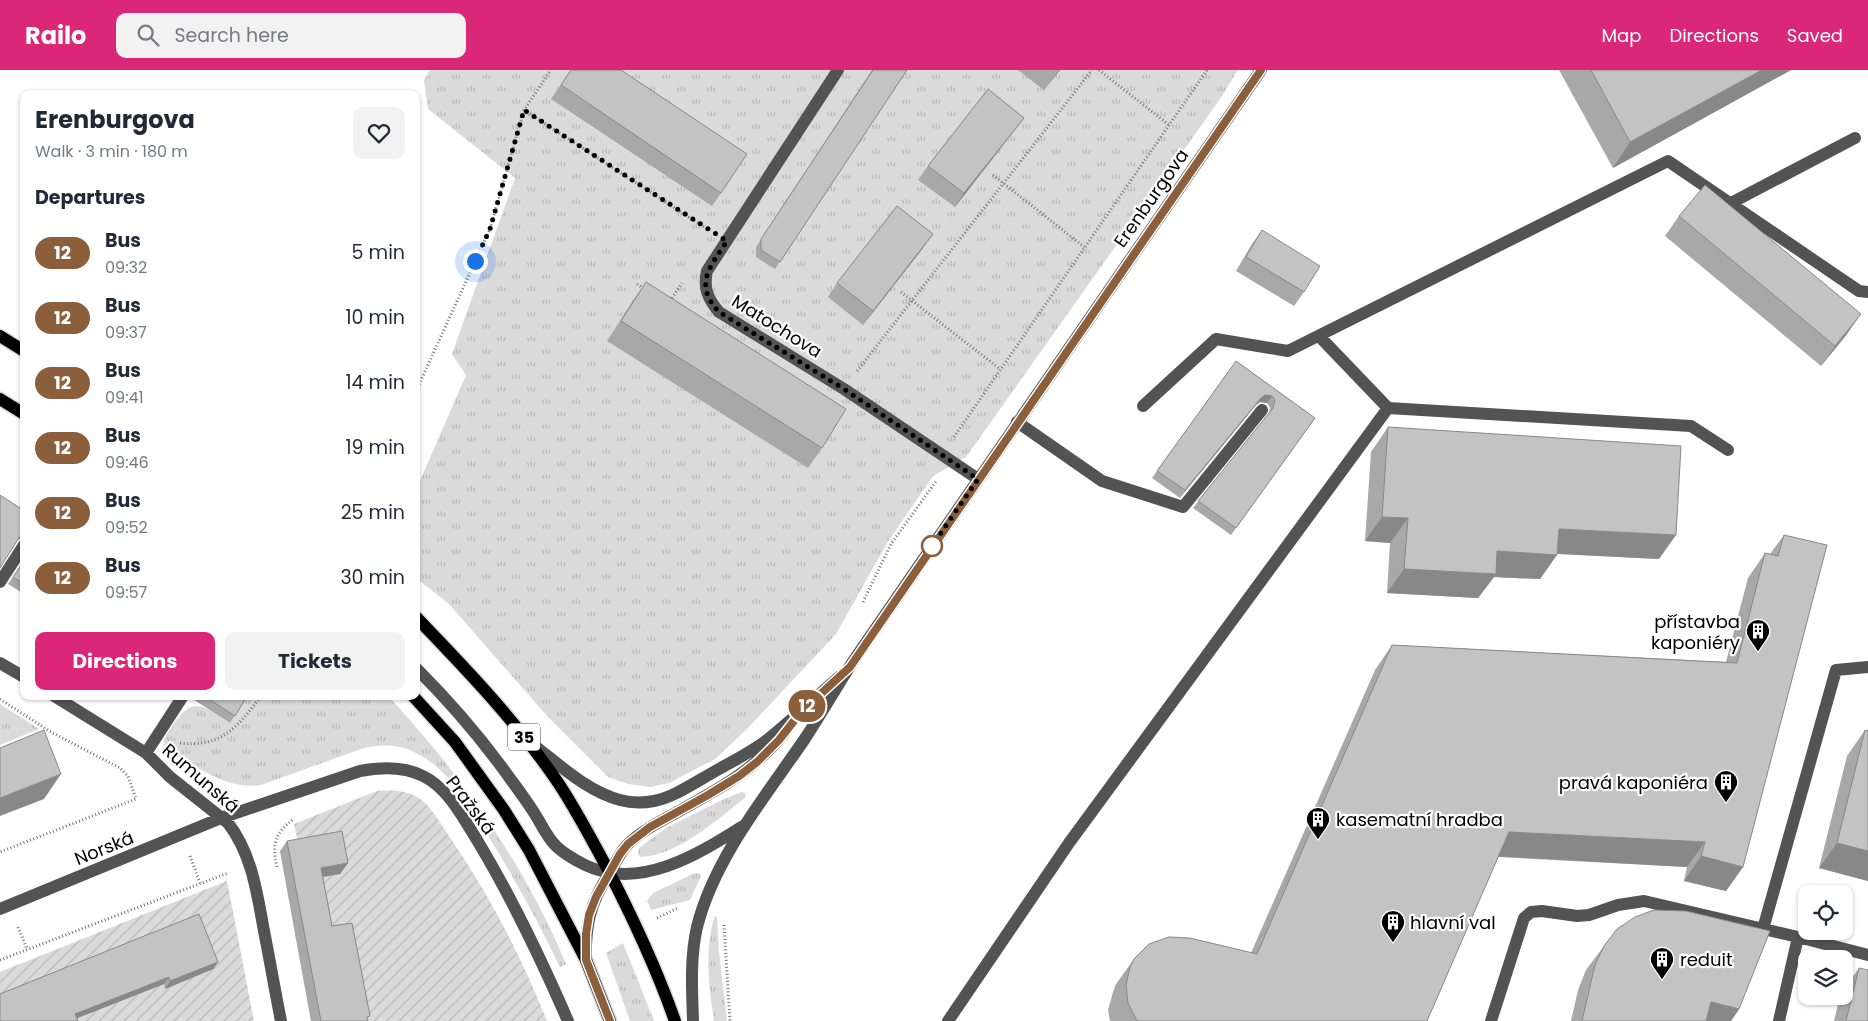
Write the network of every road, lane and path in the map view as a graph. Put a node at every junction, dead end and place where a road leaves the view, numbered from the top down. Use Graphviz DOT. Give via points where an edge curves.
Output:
graph roads {
  1 [pos="551,70"];
  2 [pos="838,70"];
  3 [pos="1092,70"];
  4 [pos="1099,70"];
  5 [pos="1208,70"];
  6 [pos="1261,70"];
  7 [pos="524,110"];
  8 [pos="1169,125"];
  9 [pos="1855,138"];
  10 [pos="993,175"];
  11 [pos="1004,184"];
  12 [pos="1731,203"];
  13 [pos="727,241"];
  14 [pos="1084,247"];
  15 [pos="901,292"];
  16 [pos="1868,292"];
  17 [pos="912,301"];
  18 [pos="0,336"];
  19 [pos="1319,336"];
  20 [pos="20,348"];
  21 [pos="1000,369"];
  22 [pos="420,382"];
  23 [pos="844,389"];
  24 [pos="0,399"];
  25 [pos="1143,406"];
  26 [pos="1388,408"];
  27 [pos="1262,410"];
  28 [pos="20,412"];
  29 [pos="1017,422"];
  30 [pos="953,438"];
  31 [pos="1728,450"];
  32 [pos="939,476"];
  33 [pos="978,479"];
  34 [pos="20,550"];
  35 [pos="0,582"];
  36 [pos="863,603"];
  37 [pos="420,622"];
  38 [pos="0,663"];
  39 [pos="850,667"];
  40 [pos="1868,667"];
  41 [pos="420,672"];
  42 [pos="20,676"];
  43 [pos="0,698"];
  44 [pos="63,700"];
  45 [pos="180,700"];
  46 [pos="258,700"];
  47 [pos="417,700"];
  48 [pos="801,712"];
  49 [pos="49,731"];
  50 [pos="41,734"];
  51 [pos="525,738"];
  52 [pos="154,740"];
  53 [pos="146,752"];
  54 [pos="221,818"];
  55 [pos="296,818"];
  56 [pos="747,823"];
  57 [pos="0,852"];
  58 [pos="190,855"];
  59 [pos="274,855"];
  60 [pos="609,873"];
  61 [pos="231,882"];
  62 [pos="200,883"];
  63 [pos="0,909"];
  64 [pos="724,923"];
  65 [pos="1763,928"];
  66 [pos="1798,938"];
  67 [pos="1806,940"];
  68 [pos="1868,955"];
  69 [pos="0,960"];
  70 [pos="586,960"];
  71 [pos="281,1021"];
  72 [pos="568,1021"];
  73 [pos="610,1021"];
  74 [pos="675,1021"];
  75 [pos="693,1021"];
  76 [pos="730,1021"];
  77 [pos="948,1021"];
  78 [pos="1491,1021"];
  79 [pos="1779,1021"];
  1 -- 7 [label="path"];
  2 -- 13 [label="street, Matochova"];
  3 -- 11 [label="path"];
  4 -- 8 [label="path"];
  5 -- 8 [label="path"];
  6 -- 29 [label="street, Erenburgova"];
  7 -- 13 [label="path"];
  7 -- 22 [label="path" via="490,229"];
  8 -- 14 [label="path"];
  9 -- 12 [label="street"];
  10 -- 11 [label="path"];
  11 -- 14 [label="path"];
  11 -- 17 [label="path"];
  12 -- 16 [label="street" via="1859,291"];
  12 -- 19 [label="street" via="1668,161"];
  13 -- 23 [label="street, Matochova" via="707,271 704,282 712,304 719,312"];
  14 -- 21 [label="path"];
  15 -- 17 [label="path"];
  17 -- 21 [label="path"];
  17 -- 23 [label="path"];
  18 -- 20 [label="main road"];
  19 -- 25 [label="street" via="1288,351 1216,339"];
  19 -- 26 [label="street"];
  21 -- 30 [label="path"];
  23 -- 33 [label="street, Matochova"];
  24 -- 28 [label="main road"];
  26 -- 31 [label="street" via="1691,426"];
  26 -- 77 [label="street" via="1069,844"];
  27 -- 29 [label="street" via="1183,507 1102,481"];
  29 -- 33 [label="street, Erenburgova"];
  32 -- 36 [label="path" via="891,544"];
  33 -- 39 [label="street, Erenburgova"];
  34 -- 35 [label="street"];
  37 -- 51 [label="main road, 35"];
  38 -- 42 [label="street"];
  39 -- 48 [label="street, Erenburgova"];
  39 -- 56 [label="street, Erenburgova"];
  40 -- 65 [label="street" via="1836,670"];
  41 -- 60 [label="street, Erenburgova" via="481,738 558,848 591,868"];
  43 -- 49 [label="path"];
  44 -- 53 [label="street, Rumunská"];
  45 -- 52 [label="street"];
  46 -- 52 [label="path" via="222,738 197,745"];
  47 -- 70 [label="main road, Pražská" via="455,742 504,810 548,884"];
  48 -- 51 [label="street, Erenburgova" via="738,758 667,797 642,802 621,800 586,785"];
  48 -- 60 [label="street, Erenburgova" via="757,762 650,827 620,854"];
  49 -- 50 [label="path"];
  49 -- 57 [label="path" via="120,768 128,776 136,799"];
  51 -- 60 [label="main road, 35" via="564,792"];
  52 -- 53 [label="street"];
  53 -- 54 [label="street, Rumunská" via="170,777"];
  54 -- 63 [label="street, Norská"];
  54 -- 71 [label="street, Rumunská" via="240,841 253,876"];
  54 -- 72 [label="street, Pražská" via="360,771 400,768 425,776 458,810 495,869"];
  55 -- 59 [label="path" via="281,831 273,848"];
  56 -- 60 [label="street, Erenburgova" via="698,853 666,866 640,873"];
  56 -- 75 [label="street, Erenburgova" via="716,878 697,928 691,968"];
  58 -- 62 [label="path"];
  60 -- 70 [label="street, Erenburgova" via="589,915"];
  60 -- 74 [label="main road, 35" via="654,965"];
  61 -- 62 [label="path" via="229,872"];
  62 -- 69 [label="path"];
  64 -- 76 [label="path"];
  65 -- 66 [label="street"];
  65 -- 78 [label="street" via="1644,901 1618,905 1589,915 1530,912 1524,918"];
  66 -- 79 [label="street"];
  67 -- 68 [label="street"];
  70 -- 73 [label="main road, Pražská"];
}
